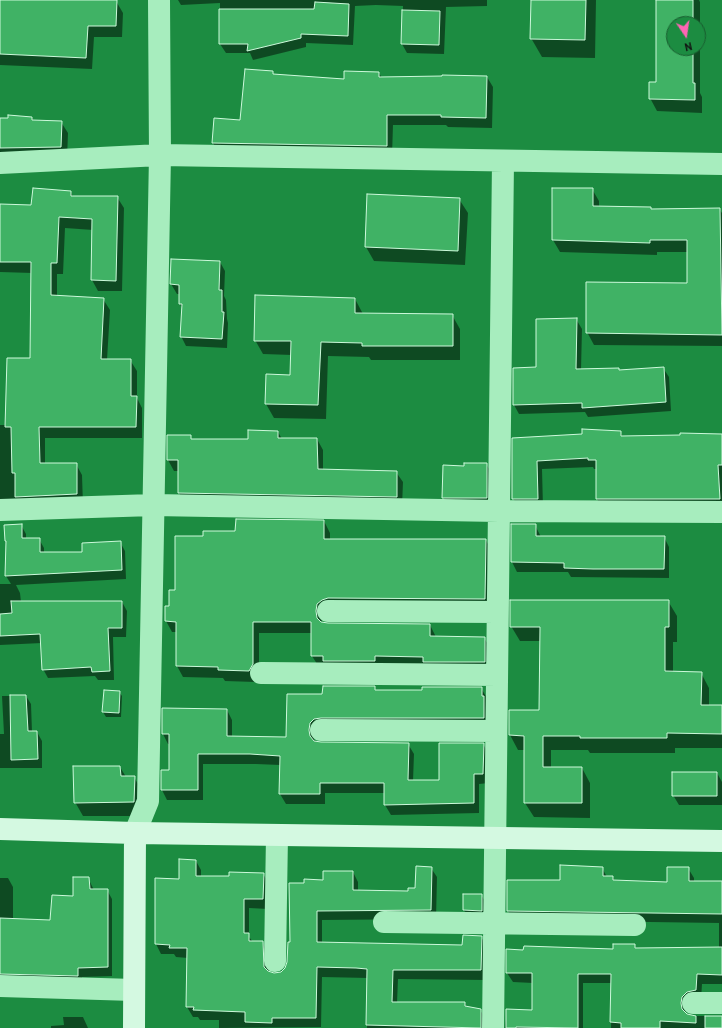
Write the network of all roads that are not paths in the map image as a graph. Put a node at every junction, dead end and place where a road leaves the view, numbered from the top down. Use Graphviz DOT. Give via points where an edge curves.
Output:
graph roads {
  1 [pos="159,0"];
  2 [pos="160,155"];
  3 [pos="503,161"];
  4 [pos="0,163"];
  5 [pos="722,164"];
  6 [pos="154,505"];
  7 [pos="0,510"];
  8 [pos="499,511"];
  9 [pos="722,512"];
  10 [pos="328,611"];
  11 [pos="497,612"];
  12 [pos="261,673"];
  13 [pos="497,675"];
  14 [pos="321,730"];
  15 [pos="496,731"];
  16 [pos="0,829"];
  17 [pos="135,833"];
  18 [pos="277,836"];
  19 [pos="495,839"];
  20 [pos="722,841"];
  21 [pos="384,922"];
  22 [pos="494,924"];
  23 [pos="635,926"];
  24 [pos="275,960"];
  25 [pos="0,986"];
  26 [pos="134,990"];
  27 [pos="693,1003"];
  28 [pos="722,1003"];
  29 [pos="134,1028"];
  30 [pos="493,1028"];
  1 -- 2 [label="street"];
  2 -- 3 [label="street"];
  2 -- 4 [label="street"];
  2 -- 6 [label="street"];
  3 -- 5 [label="street"];
  3 -- 8 [label="street"];
  6 -- 7 [label="street"];
  6 -- 8 [label="street"];
  6 -- 17 [label="street" via="148,800"];
  8 -- 9 [label="street"];
  8 -- 11 [label="street"];
  10 -- 11 [label="street"];
  11 -- 13 [label="street"];
  12 -- 13 [label="street"];
  13 -- 15 [label="street"];
  14 -- 15 [label="street"];
  15 -- 19 [label="street"];
  16 -- 17 [label="street"];
  17 -- 18 [label="street"];
  17 -- 26 [label="street"];
  18 -- 19 [label="street"];
  18 -- 24 [label="street"];
  19 -- 20 [label="street"];
  19 -- 22 [label="street"];
  21 -- 22 [label="street"];
  22 -- 23 [label="street"];
  22 -- 30 [label="street"];
  25 -- 26 [label="street"];
  26 -- 29 [label="street"];
  27 -- 28 [label="street"];
}
